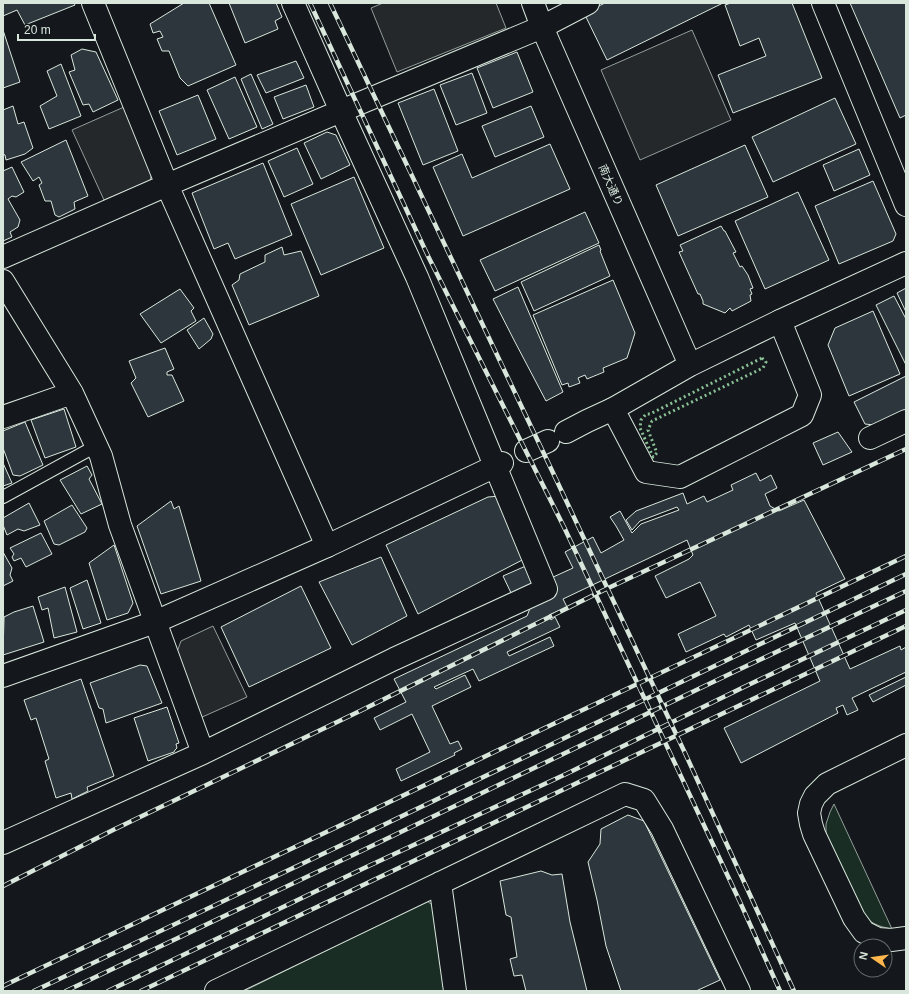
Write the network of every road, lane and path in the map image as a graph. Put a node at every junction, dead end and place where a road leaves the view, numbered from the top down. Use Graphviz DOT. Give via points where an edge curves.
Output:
graph roads {
  1 [pos="92,3"];
  2 [pos="293,3"];
  3 [pos="532,3"];
  4 [pos="588,3"];
  5 [pos="823,3"];
  6 [pos="542,27"];
  7 [pos="341,111"];
  8 [pos="168,185"];
  9 [pos="906,205"];
  10 [pos="3,257"];
  11 [pos="906,263"];
  12 [pos="3,281"];
  13 [pos="780,321"];
  14 [pos="690,365"];
  15 [pos="72,393"];
  16 [pos="613,409"];
  17 [pos="3,417"];
  18 [pos="906,421"];
  19 [pos="870,438"];
  20 [pos="96,446"];
  21 [pos="526,451"];
  22 [pos="499,464"];
  23 [pos="3,497"];
  24 [pos="327,546"];
  25 [pos="155,622"];
  26 [pos="3,676"];
  27 [pos="906,745"];
  28 [pos="203,753"];
  29 [pos="3,843"];
  30 [pos="440,883"];
  31 [pos="906,938"];
  32 [pos="216,991"];
  33 [pos="455,991"];
  34 [pos="739,991"];
  1 -- 8 [label="street"];
  2 -- 7 [label="street"];
  3 -- 6 [label="street, 南大通り"];
  4 -- 6 [label="street"];
  5 -- 9 [label="street"];
  6 -- 7 [label="street"];
  6 -- 14 [label="street, 南大通り"];
  7 -- 8 [label="street"];
  7 -- 22 [label="street"];
  8 -- 10 [label="street"];
  8 -- 24 [label="street"];
  11 -- 13 [label="street"];
  12 -- 15 [label="street"];
  13 -- 14 [label="street"];
  13 -- 16 [label="street" via="810,395 802,415 680,476 646,472"];
  14 -- 16 [label="street"];
  15 -- 17 [label="street"];
  15 -- 20 [label="street"];
  16 -- 21 [label="street"];
  18 -- 19 [label="street"];
  20 -- 23 [label="lane"];
  20 -- 25 [label="street" via="120,524"];
  22 -- 24 [label="street"];
  22 -- 28 [label="street" via="546,589 394,659"];
  24 -- 25 [label="street"];
  25 -- 26 [label="street"];
  25 -- 28 [label="street"];
  27 -- 31 [label="street" via="827,784 815,796 809,813 814,834 854,918 864,932 878,939"];
  28 -- 29 [label="street"];
  30 -- 32 [label="street"];
  30 -- 33 [label="street"];
  30 -- 34 [label="street" via="625,794 644,800 662,829"];
}
